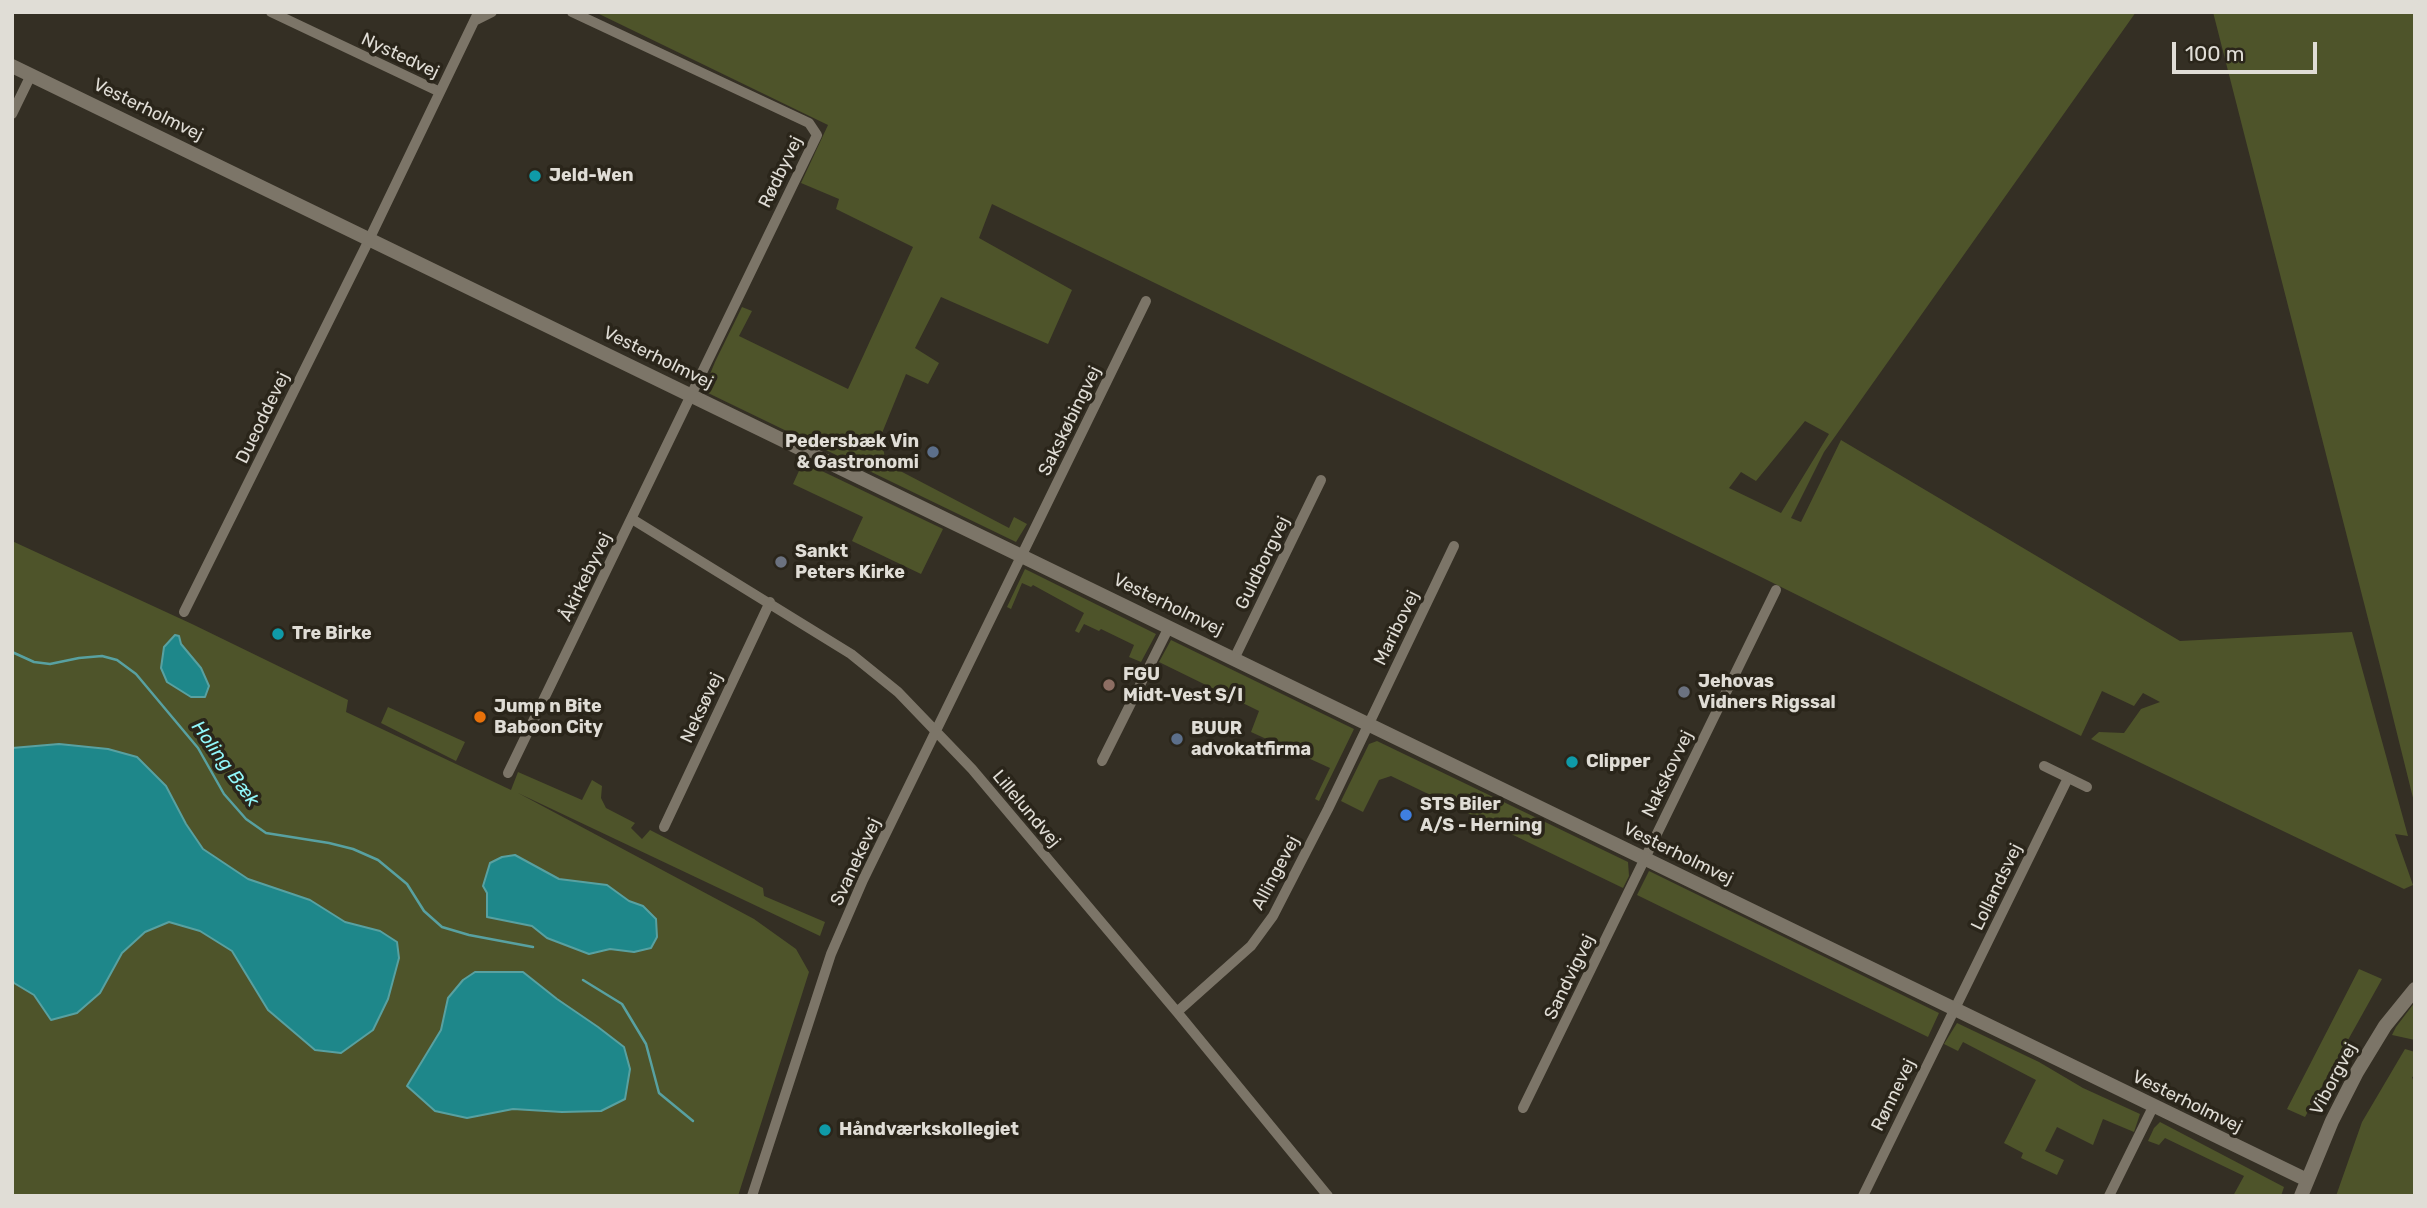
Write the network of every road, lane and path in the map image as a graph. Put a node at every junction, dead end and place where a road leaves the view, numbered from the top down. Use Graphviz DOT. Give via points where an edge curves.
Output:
graph roads {
  1 [pos="271,12"];
  2 [pos="492,12"];
  3 [pos="572,12"];
  4 [pos="476,17"];
  5 [pos="12,66"];
  6 [pos="31,75"];
  7 [pos="440,92"];
  8 [pos="12,114"];
  9 [pos="370,238"];
  10 [pos="1146,301"];
  11 [pos="691,396"];
  12 [pos="1321,480"];
  13 [pos="632,519"];
  14 [pos="1454,546"];
  15 [pos="1022,555"];
  16 [pos="1776,590"];
  17 [pos="770,603"];
  18 [pos="184,612"];
  19 [pos="1169,627"];
  20 [pos="1234,659"];
  21 [pos="1369,724"];
  22 [pos="937,730"];
  23 [pos="1102,761"];
  24 [pos="2044,766"];
  25 [pos="508,773"];
  26 [pos="2068,778"];
  27 [pos="2087,787"];
  28 [pos="664,827"];
  29 [pos="1644,859"];
  30 [pos="2415,989"];
  31 [pos="1954,1010"];
  32 [pos="1177,1012"];
  33 [pos="2153,1107"];
  34 [pos="1523,1108"];
  35 [pos="2306,1180"];
  36 [pos="752,1196"];
  37 [pos="1328,1196"];
  38 [pos="1863,1196"];
  39 [pos="2109,1196"];
  40 [pos="2301,1196"];
  1 -- 7 [label="street, Nystedvej"];
  2 -- 4 [label="street"];
  3 -- 11 [label="street, Rødbyvej" via="809,123 817,135"];
  4 -- 7 [label="street, Nystedvej"];
  5 -- 6 [label="street, Vesterholmvej"];
  6 -- 8 [label="street"];
  6 -- 9 [label="street, Vesterholmvej"];
  7 -- 9 [label="street, Nystedvej"];
  9 -- 11 [label="street, Vesterholmvej"];
  9 -- 18 [label="street, Dueoddevej"];
  10 -- 15 [label="street, Sakskøbingvej"];
  11 -- 13 [label="street, Åkirkebyvej"];
  11 -- 15 [label="street, Vesterholmvej"];
  12 -- 20 [label="street, Guldborgvej"];
  13 -- 17 [label="street, Lillelundvej"];
  13 -- 25 [label="street, Åkirkebyvej"];
  14 -- 21 [label="street, Maribovej"];
  15 -- 19 [label="street, Vesterholmvej"];
  15 -- 22 [label="street, Svanekevej"];
  16 -- 29 [label="street, Nakskovvej"];
  17 -- 22 [label="street, Lillelundvej" via="851,654"];
  17 -- 28 [label="street, Neksøvej"];
  19 -- 20 [label="street, Vesterholmvej"];
  19 -- 23 [label="street"];
  20 -- 21 [label="street, Vesterholmvej"];
  21 -- 29 [label="street, Vesterholmvej"];
  21 -- 32 [label="street, Allingevej" via="1272,916 1251,946"];
  22 -- 32 [label="street, Lillelundvej"];
  22 -- 36 [label="street, Svanekevej" via="831,954"];
  24 -- 26 [label="street"];
  26 -- 27 [label="street"];
  26 -- 31 [label="street, Lollandsvej"];
  29 -- 31 [label="street, Vesterholmvej"];
  29 -- 34 [label="street, Sandvigvej"];
  30 -- 35 [label="street, Viborgvej" via="2357,1072"];
  31 -- 33 [label="street, Vesterholmvej"];
  31 -- 38 [label="street, Rønnevej"];
  32 -- 37 [label="street, Lillelundvej"];
  33 -- 35 [label="street, Vesterholmvej"];
  33 -- 39 [label="street"];
  35 -- 40 [label="street, Viborgvej"];
}
